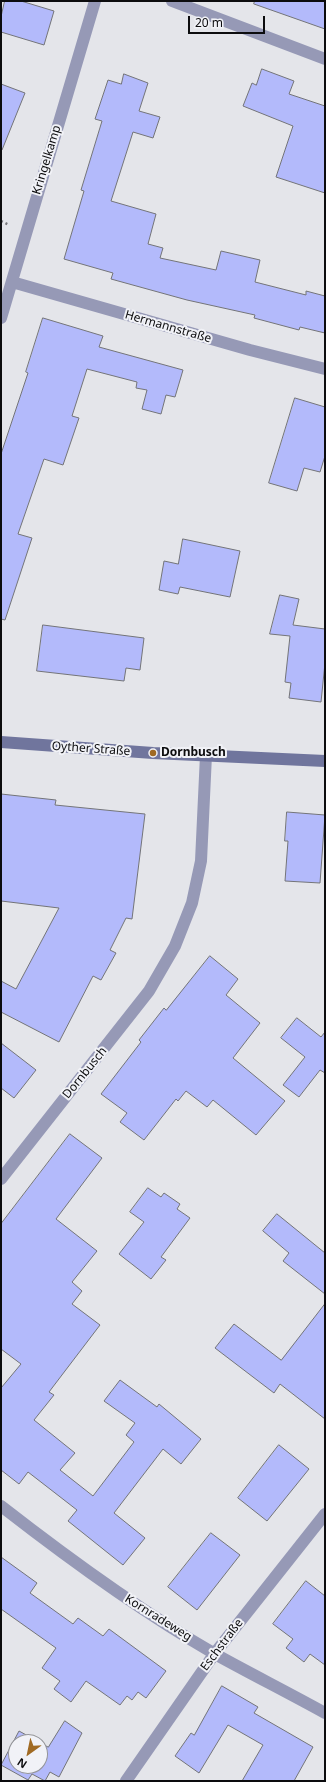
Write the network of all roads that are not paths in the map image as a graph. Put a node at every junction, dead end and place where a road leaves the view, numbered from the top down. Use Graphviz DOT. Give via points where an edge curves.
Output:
graph roads {
  1 [pos="95,1"];
  2 [pos="172,1"];
  3 [pos="325,59"];
  4 [pos="12,282"];
  5 [pos="1,318"];
  6 [pos="325,369"];
  7 [pos="1,742"];
  8 [pos="206,755"];
  9 [pos="325,761"];
  10 [pos="1,1179"];
  11 [pos="1,1506"];
  12 [pos="325,1514"];
  13 [pos="215,1654"];
  14 [pos="325,1712"];
  15 [pos="126,1781"];
  1 -- 4 [label="street, Kringelkamp"];
  2 -- 3 [label="street"];
  4 -- 5 [label="street, Kringelkamp"];
  4 -- 6 [label="street, Hermannstraße"];
  7 -- 8 [label="main road, Oyther Straße"];
  8 -- 9 [label="main road, Oyther Straße"];
  8 -- 10 [label="street, Dornbusch" via="201,860 192,903 175,946 149,992"];
  11 -- 13 [label="street, Kornradeweg" via="137,1606"];
  12 -- 13 [label="street, Eschstraße"];
  13 -- 14 [label="street, Kornradeweg"];
  13 -- 15 [label="street, Eschstraße"];
}
